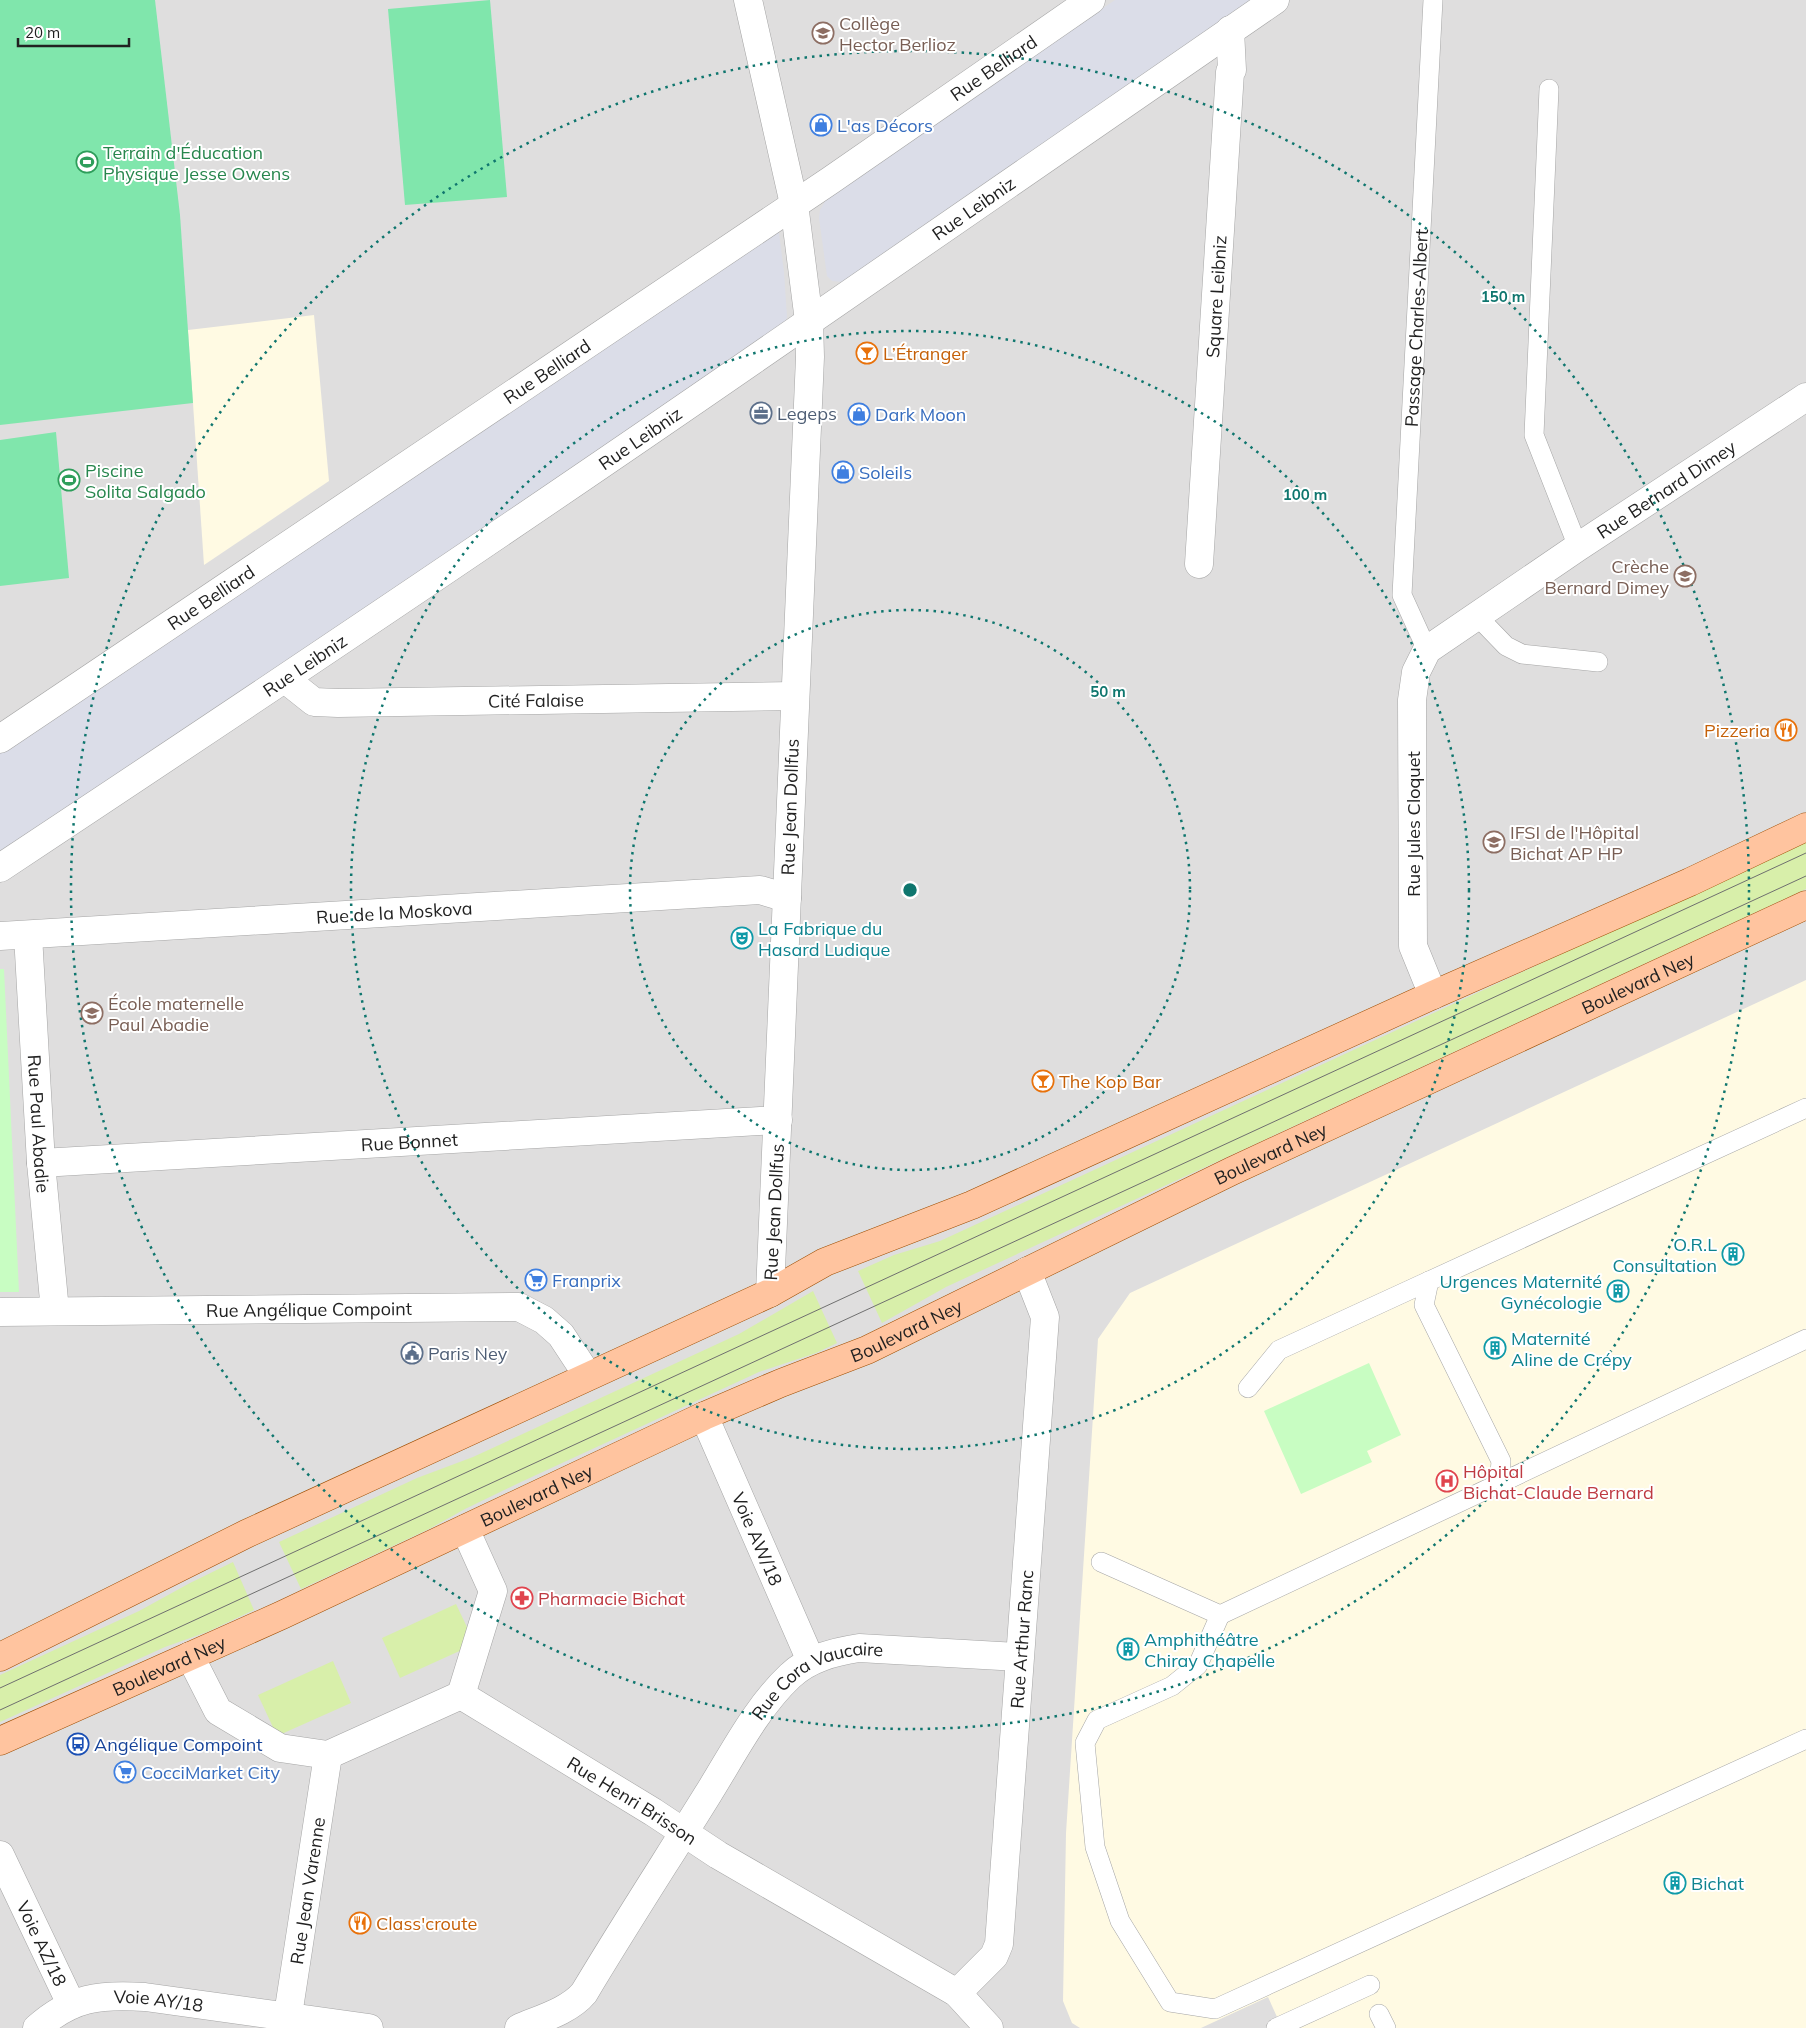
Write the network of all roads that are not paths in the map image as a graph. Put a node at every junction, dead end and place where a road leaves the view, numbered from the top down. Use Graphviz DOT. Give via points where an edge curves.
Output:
graph roads {
  1 [pos="748,0"];
  2 [pos="1091,0"];
  3 [pos="1275,0"];
  4 [pos="1433,0"];
  5 [pos="1230,30"];
  6 [pos="1549,89"];
  7 [pos="794,204"];
  8 [pos="809,321"];
  9 [pos="1806,398"];
  10 [pos="1578,547"];
  11 [pos="1199,564"];
  12 [pos="1477,616"];
  13 [pos="1427,650"];
  14 [pos="1598,662"];
  15 [pos="285,679"];
  16 [pos="794,696"];
  17 [pos="0,739"];
  18 [pos="1806,827"];
  19 [pos="0,868"];
  20 [pos="787,898"];
  21 [pos="1806,905"];
  22 [pos="28,935"];
  23 [pos="0,936"];
  24 [pos="1434,996"];
  25 [pos="1806,1108"];
  26 [pos="778,1120"];
  27 [pos="41,1163"];
  28 [pos="1028,1271"];
  29 [pos="1429,1281"];
  30 [pos="770,1293"];
  31 [pos="54,1311"];
  32 [pos="0,1312"];
  33 [pos="1806,1339"];
  34 [pos="588,1376"];
  35 [pos="1248,1388"];
  36 [pos="704,1416"];
  37 [pos="1499,1484"];
  38 [pos="465,1529"];
  39 [pos="1101,1562"];
  40 [pos="1220,1615"];
  41 [pos="190,1656"];
  42 [pos="0,1657"];
  43 [pos="1019,1657"];
  44 [pos="811,1661"];
  45 [pos="461,1696"];
  46 [pos="1806,1739"];
  47 [pos="0,1741"];
  48 [pos="328,1755"];
  49 [pos="683,1832"];
  50 [pos="0,1856"];
  51 [pos="1370,1985"];
  52 [pos="957,1993"];
  53 [pos="71,2004"];
  54 [pos="287,2022"];
  55 [pos="37,2028"];
  56 [pos="368,2028"];
  57 [pos="520,2028"];
  58 [pos="989,2028"];
  59 [pos="1276,2028"];
  1 -- 7 [label="street, Rue Jean Dollfus"];
  2 -- 7 [label="street, Rue Belliard"];
  3 -- 5 [label="street, Rue Leibniz"];
  4 -- 13 [label="lane, Passage Charles-Albert" via="1402,595"];
  5 -- 8 [label="street, Rue Leibniz"];
  5 -- 11 [label="street, Square Leibniz" via="1232,70"];
  6 -- 10 [label="lane" via="1534,435"];
  7 -- 8 [label="street, Rue Jean Dollfus"];
  7 -- 17 [label="street, Rue Belliard"];
  8 -- 15 [label="street, Rue Leibniz"];
  8 -- 16 [label="street, Rue Jean Dollfus"];
  9 -- 10 [label="street, Rue Bernard Dimey"];
  10 -- 12 [label="street, Rue Bernard Dimey"];
  12 -- 13 [label="street, Rue Bernard Dimey"];
  12 -- 14 [label="lane" via="1506,646 1522,654"];
  13 -- 24 [label="street, Rue Jules Cloquet" via="1416,672 1412,700 1413,946"];
  15 -- 16 [label="street, Cité Falaise" via="314,702 338,703"];
  15 -- 19 [label="street, Rue Leibniz"];
  16 -- 20 [label="street, Rue Jean Dollfus"];
  18 -- 24 [label="main road"];
  20 -- 22 [label="street, Rue de la Moskova" via="760,890"];
  20 -- 26 [label="street, Rue Jean Dollfus"];
  21 -- 28 [label="main road, Boulevard Ney" via="1232,1171"];
  22 -- 23 [label="street, Rue de la Moskova"];
  22 -- 27 [label="street, Rue Paul Abadie"];
  24 -- 30 [label="main road" via="972,1205 826,1262"];
  25 -- 29 [label="lane"];
  26 -- 27 [label="street, Rue Bonnet"];
  26 -- 30 [label="street, Rue Jean Dollfus"];
  27 -- 31 [label="street, Rue Paul Abadie"];
  28 -- 36 [label="main road, Boulevard Ney" via="867,1350"];
  28 -- 43 [label="street, Rue Arthur Ranc" via="1044,1317"];
  29 -- 35 [label="lane" via="1279,1350"];
  29 -- 37 [label="lane" via="1424,1306 1501,1461"];
  30 -- 34 [label="main road"];
  31 -- 32 [label="street, Rue Angélique Compoint"];
  31 -- 34 [label="street, Rue Angélique Compoint" via="519,1307 544,1320 561,1335"];
  33 -- 37 [label="lane"];
  34 -- 42 [label="main road" via="246,1534"];
  36 -- 38 [label="main road, Boulevard Ney"];
  36 -- 44 [label="street, Voie AW/18"];
  37 -- 40 [label="lane"];
  38 -- 41 [label="main road, Boulevard Ney"];
  38 -- 45 [label="street" via="493,1591"];
  39 -- 40 [label="lane"];
  40 -- 46 [label="lane" via="1198,1665 1172,1686 1097,1720 1085,1743 1094,1847 1120,1921 1170,2002 1215,2009"];
  41 -- 47 [label="main road, Boulevard Ney"];
  41 -- 48 [label="street" via="218,1711 280,1748"];
  43 -- 44 [label="street, Rue Cora Vaucaire" via="859,1648"];
  43 -- 52 [label="street, Rue Arthur Ranc" via="999,1944 994,1956"];
  44 -- 49 [label="street, Rue Cora Vaucaire" via="791,1675 760,1712"];
  45 -- 48 [label="street"];
  45 -- 49 [label="street, Rue Henri Brisson"];
  48 -- 54 [label="street, Rue Jean Varenne"];
  49 -- 52 [label="street, Rue Henri Brisson"];
  49 -- 57 [label="street, Rue Cora Vaucaire" via="578,2000"];
  50 -- 53 [label="street, Voie AZ/18"];
  51 -- 59 [label="lane"];
  52 -- 58 [label="street, Rue Henri Brisson"];
  53 -- 54 [label="street, Voie AY/18" via="115,1995 145,1997"];
  53 -- 55 [label="street, Voie AY/18"];
  54 -- 56 [label="street, Voie AY/18"];
}
